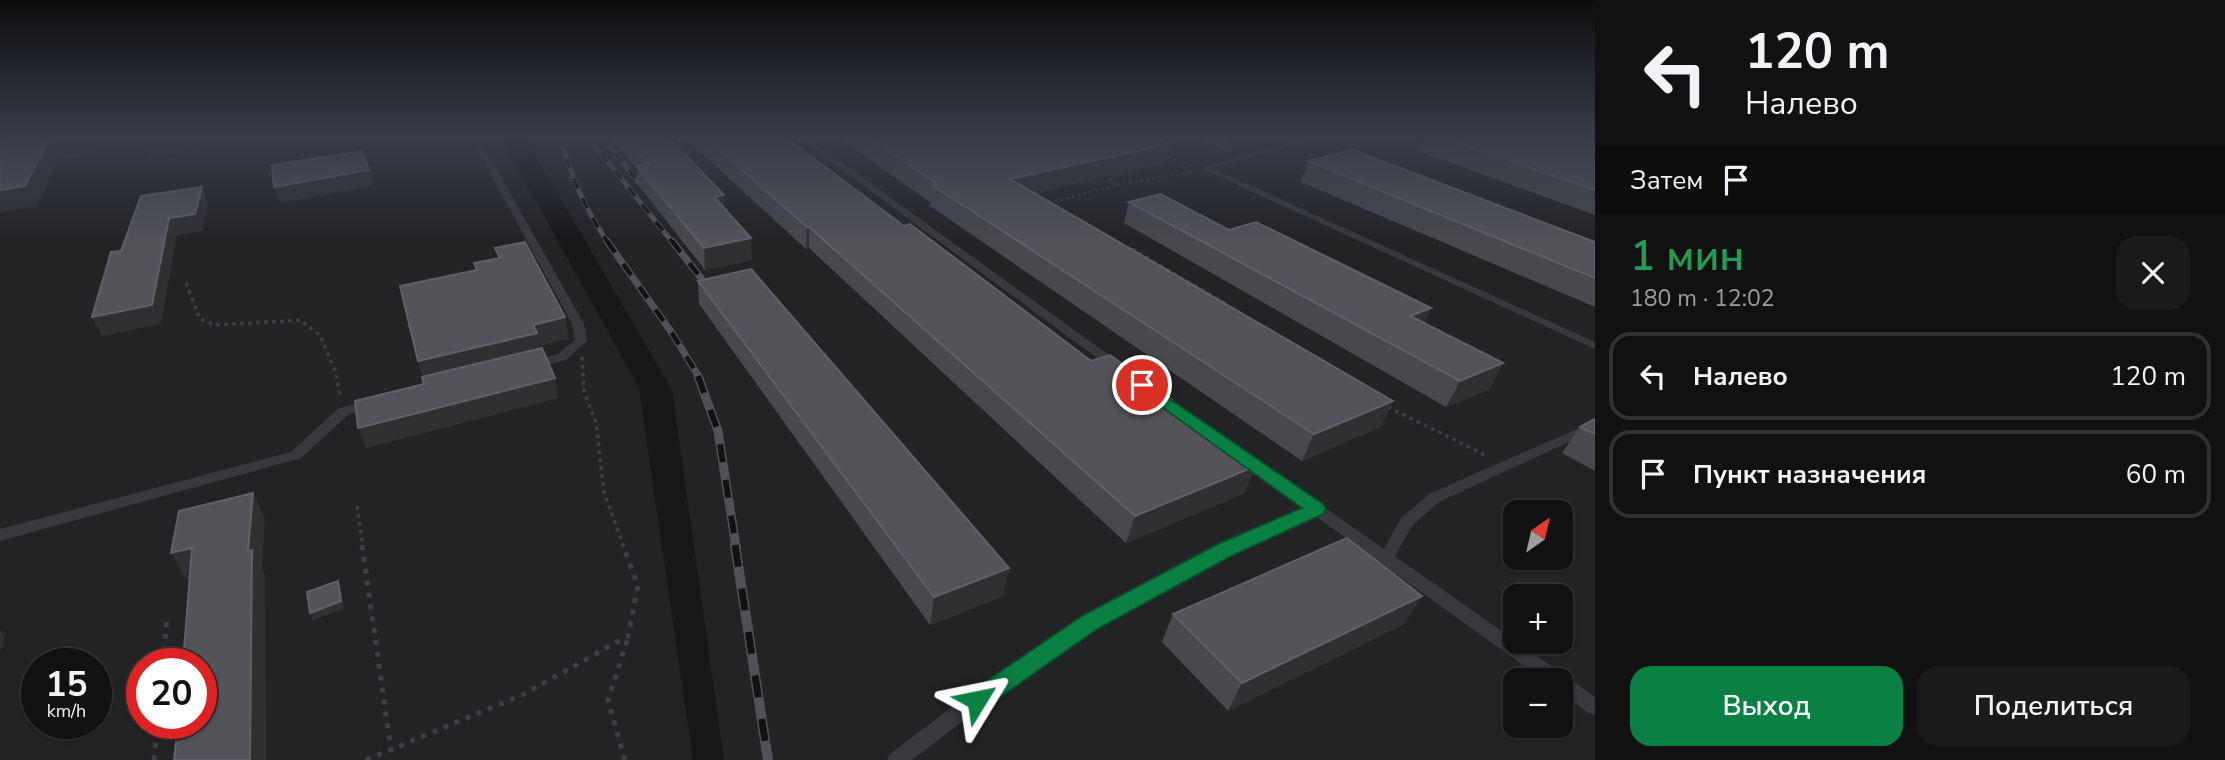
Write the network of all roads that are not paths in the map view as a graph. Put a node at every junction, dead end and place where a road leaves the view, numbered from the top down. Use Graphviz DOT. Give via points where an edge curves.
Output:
graph roads {
  1 [pos="494,171"];
  2 [pos="849,171"];
  3 [pos="1212,171"];
  4 [pos="1595,346"];
  5 [pos="524,366"];
  6 [pos="1132,377"];
  7 [pos="383,401"];
  8 [pos="1197,424"];
  9 [pos="1595,425"];
  10 [pos="1317,509"];
  11 [pos="0,535"];
  12 [pos="1386,558"];
  13 [pos="1540,668"];
  14 [pos="1573,691"];
  15 [pos="1595,707"];
  16 [pos="897,760"];
  1 -- 5 [label="lane" via="578,324 581,341 562,357"];
  2 -- 6 [label="lane"];
  3 -- 4 [label="lane"];
  7 -- 11 [label="lane" via="344,411 296,455"];
  8 -- 10 [label="lane"];
  9 -- 12 [label="lane" via="1434,498 1406,522"];
  10 -- 12 [label="lane"];
  10 -- 16 [label="lane" via="1226,550 1089,622"];
  12 -- 13 [label="lane"];
  14 -- 15 [label="lane"];
}
